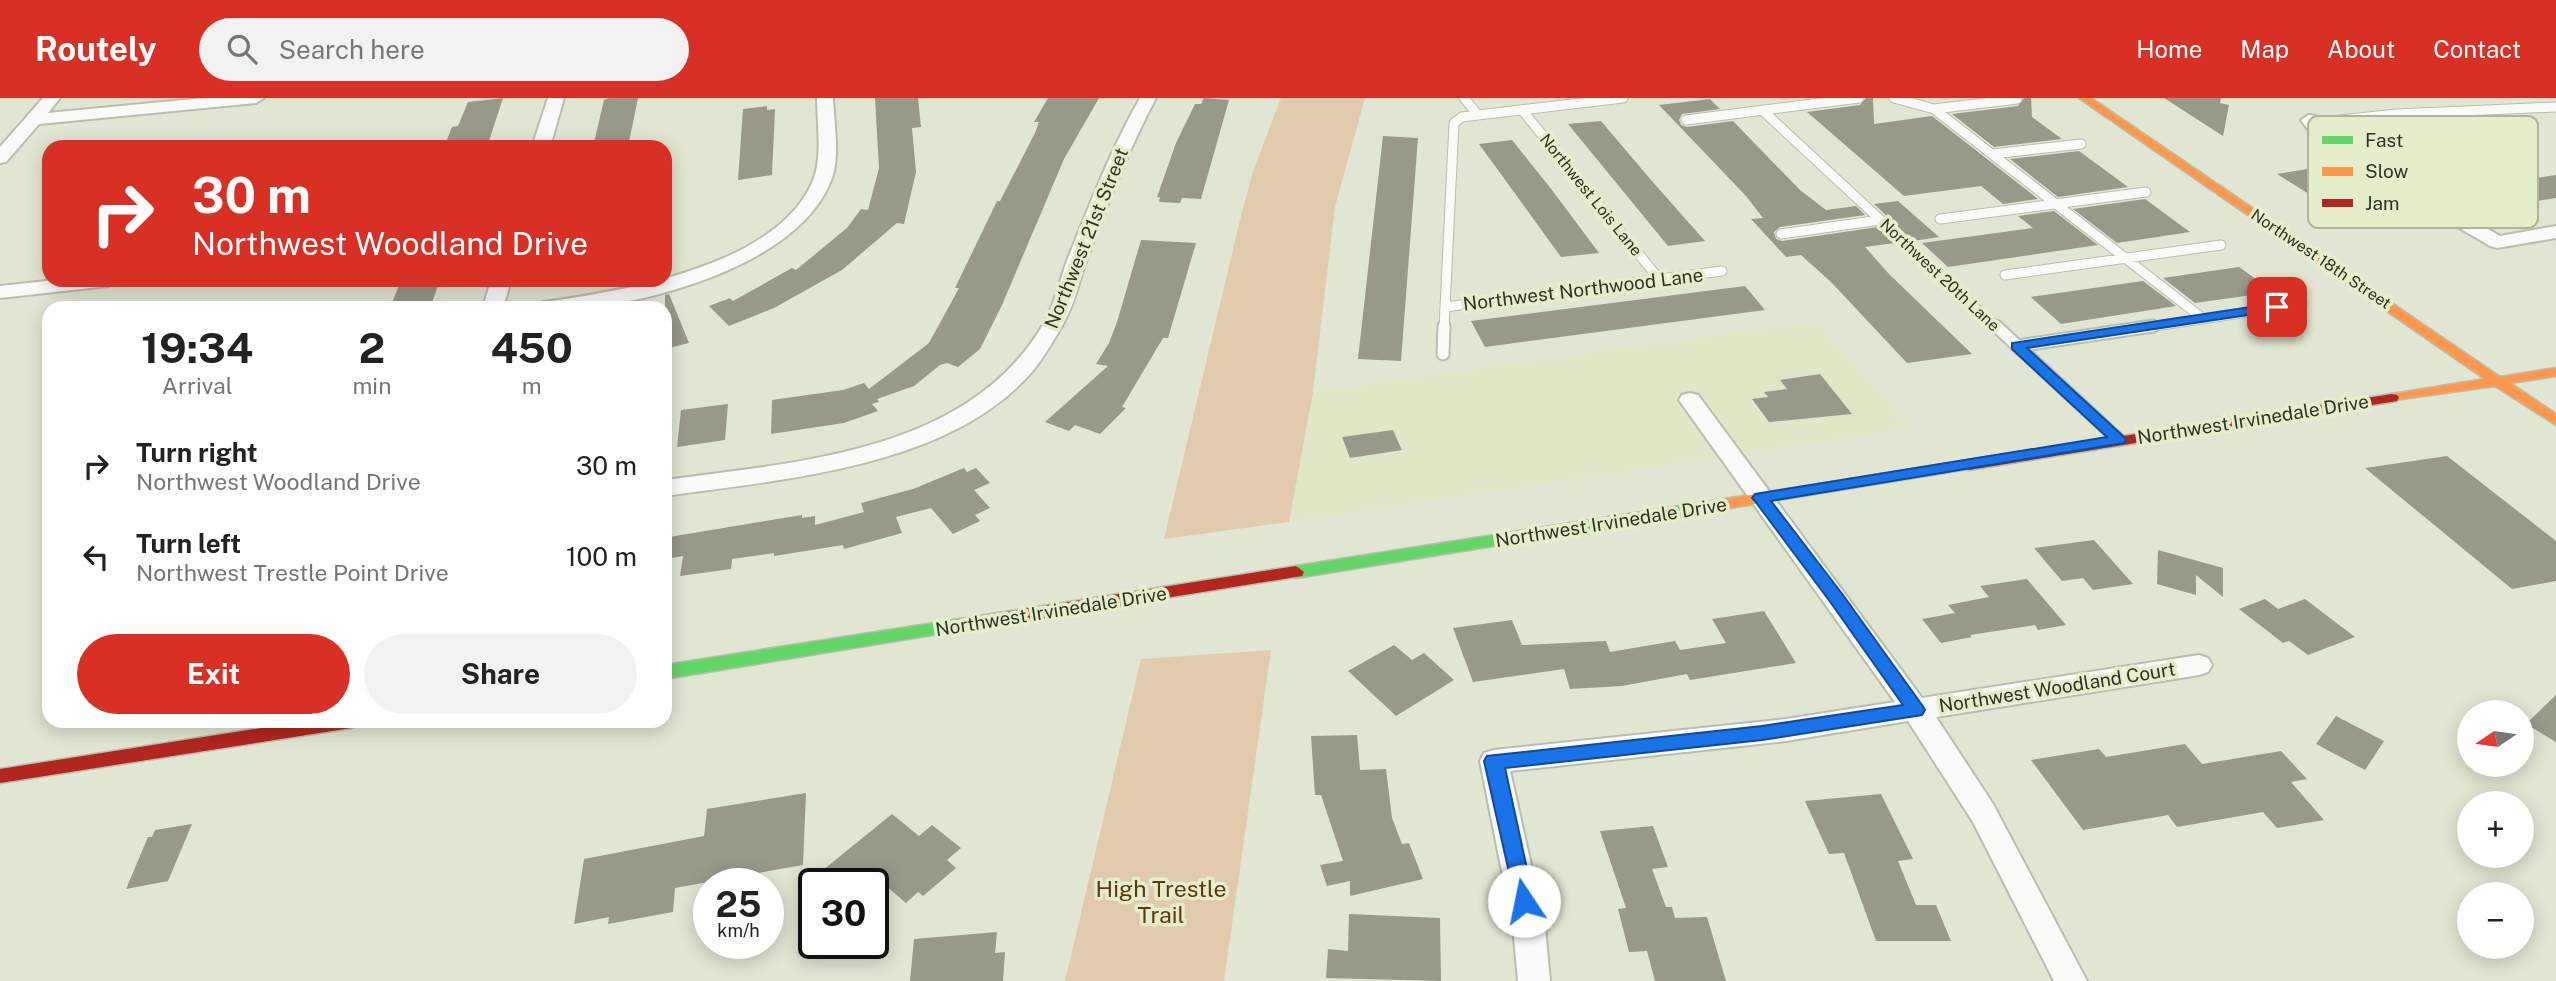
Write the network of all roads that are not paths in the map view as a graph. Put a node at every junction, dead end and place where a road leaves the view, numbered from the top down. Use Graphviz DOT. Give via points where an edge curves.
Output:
graph roads {
  1 [pos="52,98"];
  2 [pos="256,98"];
  3 [pos="556,98"];
  4 [pos="825,98"];
  5 [pos="1148,98"];
  6 [pos="1464,98"];
  7 [pos="1623,98"];
  8 [pos="1858,98"];
  9 [pos="1894,98"];
  10 [pos="2084,98"];
  11 [pos="2017,99"];
  12 [pos="1574,101"];
  13 [pos="2556,107"];
  14 [pos="1934,109"];
  15 [pos="1522,110"];
  16 [pos="1762,110"];
  17 [pos="1478,115"];
  18 [pos="2377,116"];
  19 [pos="34,119"];
  20 [pos="1686,120"];
  21 [pos="543,140"];
  22 [pos="2081,144"];
  23 [pos="1993,154"];
  24 [pos="0,158"];
  25 [pos="2146,192"];
  26 [pos="2056,204"];
  27 [pos="1880,219"];
  28 [pos="1940,219"];
  29 [pos="2473,228"];
  30 [pos="2556,232"];
  31 [pos="1781,234"];
  32 [pos="2221,245"];
  33 [pos="2126,258"];
  34 [pos="1722,271"];
  35 [pos="2005,275"];
  36 [pos="1659,279"];
  37 [pos="672,284"];
  38 [pos="45,287"];
  39 [pos="661,287"];
  40 [pos="0,292"];
  41 [pos="596,301"];
  42 [pos="2302,304"];
  43 [pos="1445,307"];
  44 [pos="2201,317"];
  45 [pos="2017,346"];
  46 [pos="1443,354"];
  47 [pos="2556,372"];
  48 [pos="2498,381"];
  49 [pos="1690,400"];
  50 [pos="2556,421"];
  51 [pos="2119,440"];
  52 [pos="672,487"];
  53 [pos="1760,498"];
  54 [pos="2199,665"];
  55 [pos="672,671"];
  56 [pos="1916,710"];
  57 [pos="306,728"];
  58 [pos="0,776"];
  59 [pos="1534,981"];
  60 [pos="2071,981"];
  1 -- 19 [label="street"];
  2 -- 19 [label="street"];
  3 -- 21 [label="street"];
  4 -- 37 [label="street" via="825,169 812,200 782,232 755,249"];
  5 -- 52 [label="street, Northwest 21st Street" via="1129,132 1054,324 1023,371 993,396 941,428 881,451"];
  6 -- 17 [label="lane"];
  7 -- 12 [label="lane"];
  8 -- 16 [label="lane"];
  9 -- 14 [label="lane"];
  10 -- 48 [label="main road, Northwest 18th Street"];
  11 -- 14 [label="lane"];
  12 -- 15 [label="lane"];
  13 -- 18 [label="lane"];
  14 -- 23 [label="lane"];
  15 -- 17 [label="lane"];
  15 -- 36 [label="lane, Northwest Lois Lane"];
  16 -- 20 [label="lane"];
  16 -- 27 [label="lane, Northwest 20th Lane"];
  17 -- 43 [label="lane" via="1454,123"];
  19 -- 24 [label="street"];
  22 -- 23 [label="lane"];
  23 -- 26 [label="lane"];
  25 -- 26 [label="lane"];
  26 -- 28 [label="lane"];
  26 -- 33 [label="lane"];
  27 -- 31 [label="lane"];
  27 -- 45 [label="lane, Northwest 20th Lane"];
  29 -- 30 [label="street" via="2497,242"];
  32 -- 33 [label="lane"];
  33 -- 35 [label="lane"];
  33 -- 44 [label="lane"];
  34 -- 36 [label="lane, Northwest Northwood Lane"];
  36 -- 43 [label="lane, Northwest Northwood Lane"];
  38 -- 40 [label="street"];
  39 -- 41 [label="street"];
  42 -- 44 [label="lane"];
  43 -- 46 [label="lane"];
  44 -- 45 [label="lane"];
  45 -- 51 [label="lane, Northwest 20th Lane"];
  47 -- 48 [label="main road, Northwest Irvinedale Drive"];
  48 -- 50 [label="main road, Northwest 18th Street"];
  48 -- 51 [label="main road, Northwest Irvinedale Drive"];
  49 -- 53 [label="street"];
  51 -- 53 [label="main road, Northwest Irvinedale Drive"];
  53 -- 55 [label="main road, Northwest Irvinedale Drive"];
  53 -- 56 [label="street"];
  54 -- 56 [label="street, Northwest Woodland Court"];
  56 -- 59 [label="street, Northwest Woodland Court" via="1786,730 1494,761 1529,927"];
  56 -- 60 [label="street" via="1983,813"];
  57 -- 58 [label="main road"];
}
